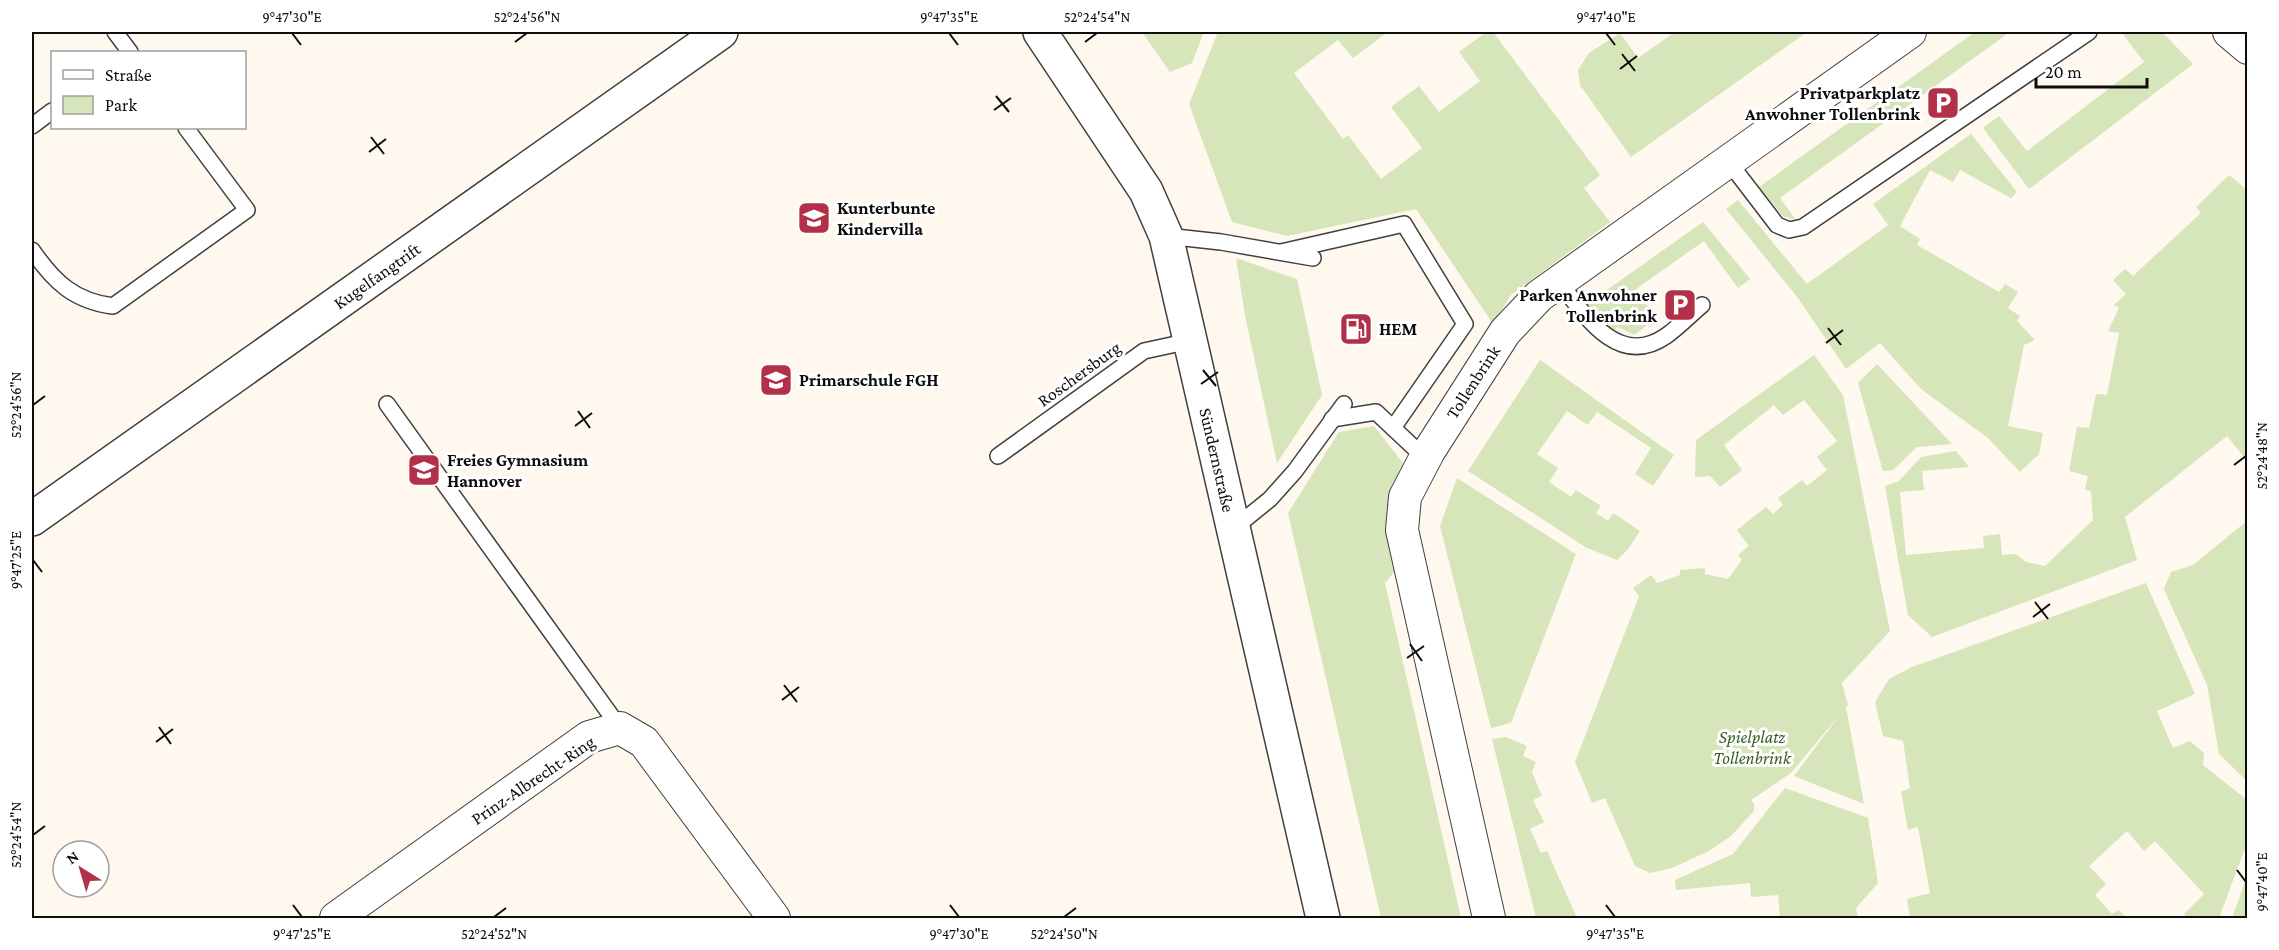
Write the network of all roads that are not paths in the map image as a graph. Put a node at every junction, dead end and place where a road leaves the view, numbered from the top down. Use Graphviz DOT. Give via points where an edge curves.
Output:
graph roads {
  1 [pos="115,32"];
  2 [pos="721,32"];
  3 [pos="1040,32"];
  4 [pos="1910,32"];
  5 [pos="2089,32"];
  6 [pos="2229,32"];
  7 [pos="2247,48"];
  8 [pos="129,51"];
  9 [pos="51,112"];
  10 [pos="32,126"];
  11 [pos="187,129"];
  12 [pos="1728,161"];
  13 [pos="1166,236"];
  14 [pos="32,250"];
  15 [pos="1281,252"];
  16 [pos="1313,258"];
  17 [pos="1559,282"];
  18 [pos="1702,305"];
  19 [pos="1190,340"];
  20 [pos="387,404"];
  21 [pos="1344,404"];
  22 [pos="1332,419"];
  23 [pos="1393,428"];
  24 [pos="998,456"];
  25 [pos="1425,458"];
  26 [pos="32,519"];
  27 [pos="1233,529"];
  28 [pos="620,728"];
  29 [pos="336,918"];
  30 [pos="774,918"];
  31 [pos="1323,918"];
  32 [pos="1489,918"];
  1 -- 8 [label="lane"];
  2 -- 26 [label="street, Kugelfangtrift"];
  3 -- 13 [label="street, Sündernstraße" via="1146,191"];
  4 -- 12 [label="street, Tollenbrink"];
  5 -- 12 [label="lane" via="1803,227 1789,230 1777,225"];
  6 -- 7 [label="street"];
  9 -- 10 [label="lane"];
  11 -- 14 [label="lane" via="247,210 113,306 93,304 71,293 45,270"];
  12 -- 17 [label="street, Tollenbrink"];
  13 -- 15 [label="lane"];
  13 -- 19 [label="street, Sündernstraße"];
  15 -- 16 [label="lane"];
  15 -- 23 [label="lane" via="1404,224 1465,324"];
  17 -- 18 [label="lane" via="1592,324 1605,335 1630,346 1666,336"];
  17 -- 25 [label="street, Tollenbrink" via="1539,296 1505,332"];
  19 -- 24 [label="lane, Roschersburg" via="1144,351"];
  19 -- 27 [label="street, Sündernstraße"];
  20 -- 28 [label="lane"];
  21 -- 22 [label="lane"];
  22 -- 23 [label="lane" via="1376,412"];
  22 -- 27 [label="lane" via="1270,499"];
  23 -- 25 [label="lane"];
  25 -- 32 [label="street, Tollenbrink" via="1405,497 1402,530"];
  27 -- 31 [label="street, Sündernstraße"];
  28 -- 29 [label="street, Prinz-Albrecht-Ring" via="589,737"];
  28 -- 30 [label="street" via="644,742"];
}
